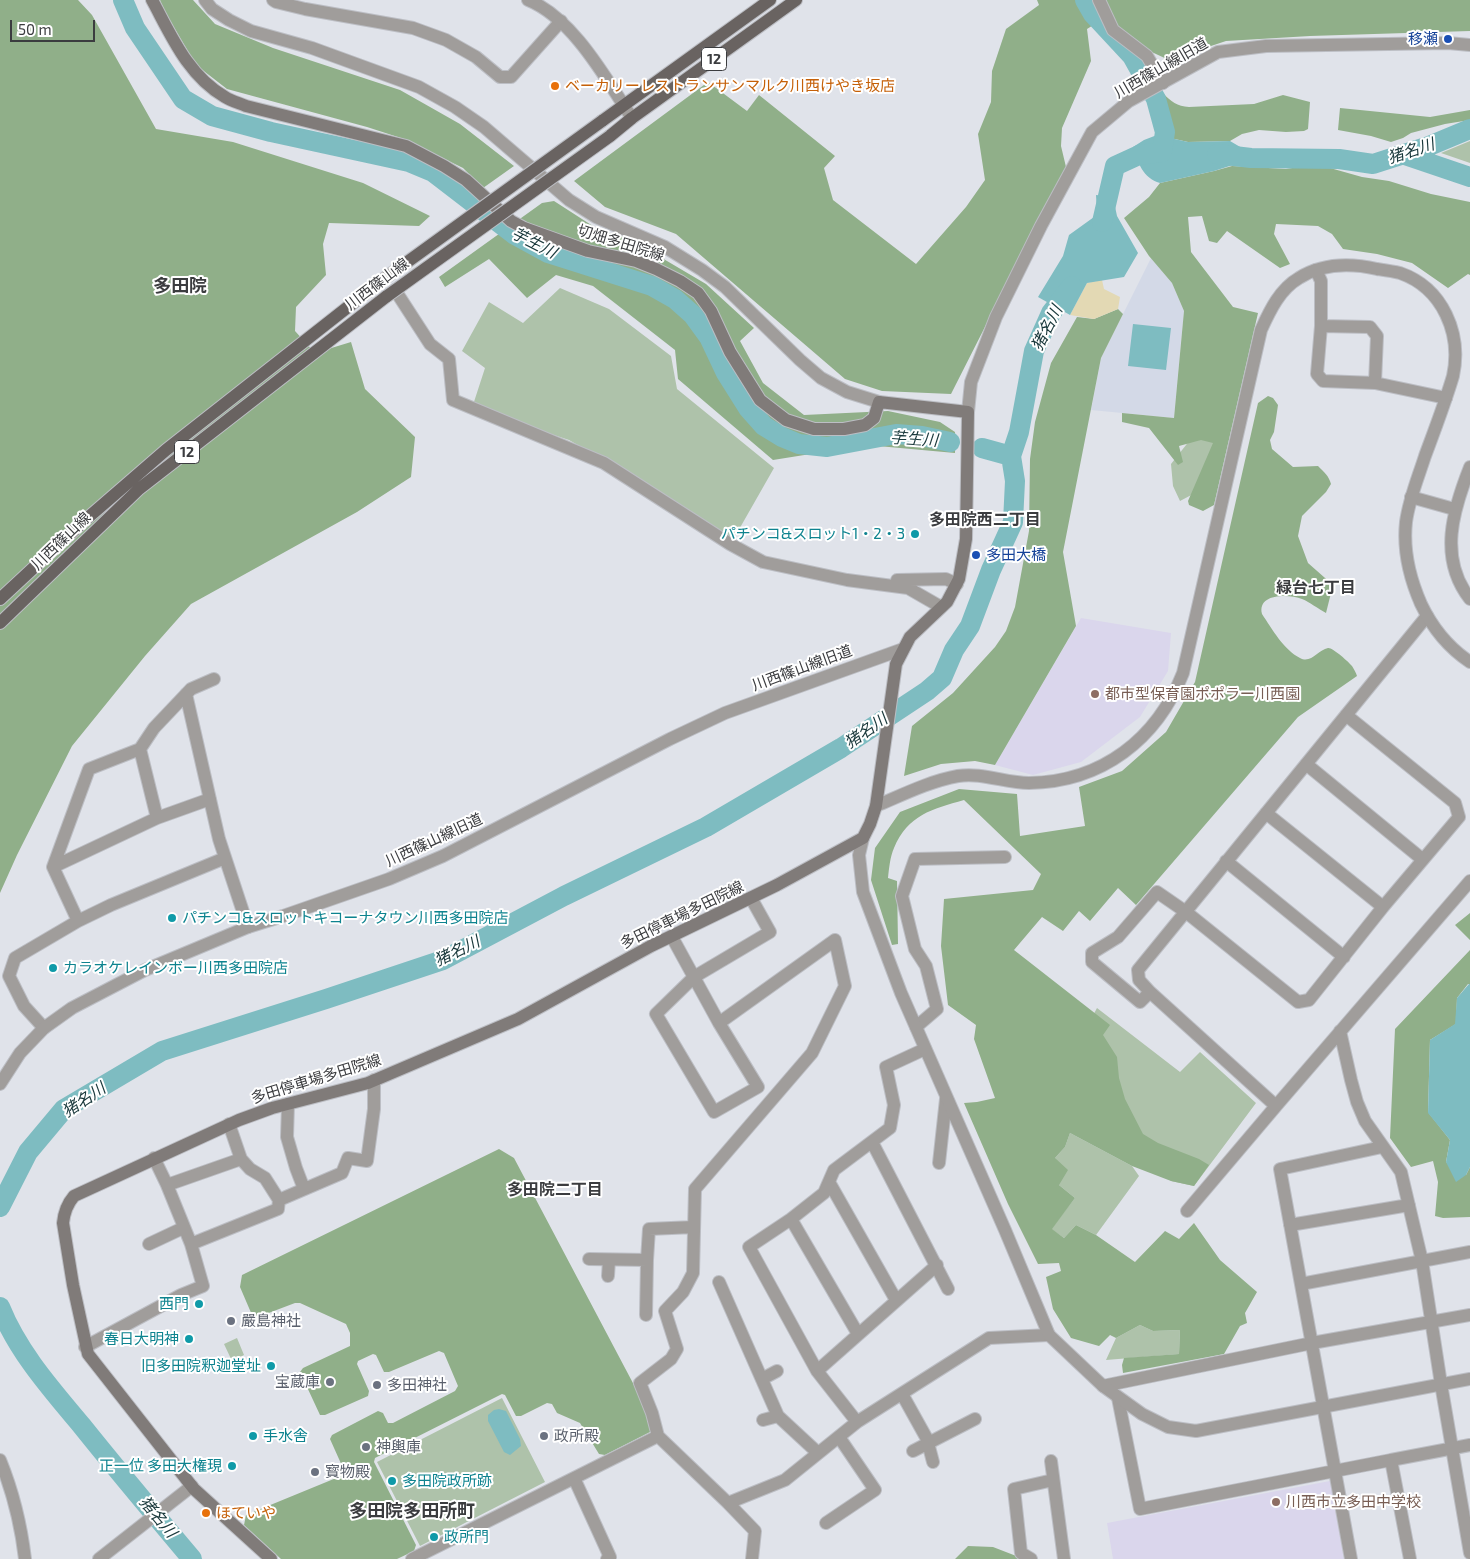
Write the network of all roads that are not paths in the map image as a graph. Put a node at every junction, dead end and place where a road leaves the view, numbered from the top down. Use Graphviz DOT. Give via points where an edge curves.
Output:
graph roads {
  1 [pos="152,0"];
  2 [pos="205,0"];
  3 [pos="273,0"];
  4 [pos="528,0"];
  5 [pos="770,0"];
  6 [pos="796,0"];
  7 [pos="1099,0"];
  8 [pos="561,21"];
  9 [pos="1470,45"];
  10 [pos="1154,88"];
  11 [pos="624,105"];
  12 [pos="632,118"];
  13 [pos="1316,270"];
  14 [pos="391,293"];
  15 [pos="1321,326"];
  16 [pos="1375,383"];
  17 [pos="1446,398"];
  18 [pos="880,402"];
  19 [pos="968,412"];
  20 [pos="1470,469"];
  21 [pos="1411,497"];
  22 [pos="1454,508"];
  23 [pos="847,580"];
  24 [pos="957,584"];
  25 [pos="0,599"];
  26 [pos="1470,599"];
  27 [pos="941,607"];
  28 [pos="1427,616"];
  29 [pos="0,622"];
  30 [pos="903,649"];
  31 [pos="1468,658"];
  32 [pos="214,679"];
  33 [pos="186,694"];
  34 [pos="1346,715"];
  35 [pos="140,750"];
  36 [pos="1306,764"];
  37 [pos="210,799"];
  38 [pos="876,806"];
  39 [pos="1266,813"];
  40 [pos="157,818"];
  41 [pos="863,838"];
  42 [pos="226,858"];
  43 [pos="1005,858"];
  44 [pos="1422,859"];
  45 [pos="1226,861"];
  46 [pos="53,867"];
  47 [pos="1470,881"];
  48 [pos="751,898"];
  49 [pos="1383,907"];
  50 [pos="1186,912"];
  51 [pos="78,921"];
  52 [pos="248,926"];
  53 [pos="672,937"];
  54 [pos="1344,957"];
  55 [pos="694,977"];
  56 [pos="1150,992"];
  57 [pos="719,1023"];
  58 [pos="916,1027"];
  59 [pos="44,1028"];
  60 [pos="1340,1031"];
  61 [pos="925,1049"];
  62 [pos="374,1080"];
  63 [pos="0,1084"];
  64 [pos="946,1099"];
  65 [pos="288,1104"];
  66 [pos="1276,1106"];
  67 [pos="229,1124"];
  68 [pos="872,1142"];
  69 [pos="1382,1147"];
  70 [pos="154,1158"];
  71 [pos="240,1159"];
  72 [pos="939,1163"];
  73 [pos="830,1182"];
  74 [pos="167,1185"];
  75 [pos="304,1189"];
  76 [pos="280,1200"];
  77 [pos="1409,1205"];
  78 [pos="1187,1211"];
  79 [pos="791,1220"];
  80 [pos="1290,1225"];
  81 [pos="184,1228"];
  82 [pos="694,1228"];
  83 [pos="149,1244"];
  84 [pos="191,1244"];
  85 [pos="1470,1252"];
  86 [pos="589,1259"];
  87 [pos="609,1260"];
  88 [pos="647,1260"];
  89 [pos="1422,1261"];
  90 [pos="937,1265"];
  91 [pos="608,1276"];
  92 [pos="719,1282"];
  93 [pos="1301,1284"];
  94 [pos="948,1289"];
  95 [pos="896,1300"];
  96 [pos="646,1315"];
  97 [pos="1470,1315"];
  98 [pos="1431,1322"];
  99 [pos="753,1326"];
  100 [pos="741,1331"];
  101 [pos="858,1334"];
  102 [pos="1049,1335"];
  103 [pos="1312,1343"];
  104 [pos="85,1346"];
  105 [pos="777,1371"];
  106 [pos="818,1371"];
  107 [pos="762,1379"];
  108 [pos="1470,1379"];
  109 [pos="1441,1384"];
  110 [pos="1103,1386"];
  111 [pos="902,1394"];
  112 [pos="1118,1398"];
  113 [pos="1323,1406"];
  114 [pos="778,1416"];
  115 [pos="975,1419"];
  116 [pos="763,1420"];
  117 [pos="857,1422"];
  118 [pos="658,1436"];
  119 [pos="839,1436"];
  120 [pos="928,1443"];
  121 [pos="1470,1445"];
  122 [pos="1452,1448"];
  123 [pos="913,1451"];
  124 [pos="818,1453"];
  125 [pos="0,1460"];
  126 [pos="1391,1460"];
  127 [pos="1051,1461"];
  128 [pos="933,1462"];
  129 [pos="1335,1470"];
  130 [pos="574,1478"];
  131 [pos="1053,1480"];
  132 [pos="192,1486"];
  133 [pos="728,1502"];
  134 [pos="826,1523"];
  135 [pos="1470,1553"];
  136 [pos="25,1559"];
  137 [pos="99,1559"];
  138 [pos="271,1559"];
  139 [pos="412,1559"];
  140 [pos="607,1559"];
  141 [pos="752,1559"];
  142 [pos="1031,1559"];
  143 [pos="1064,1559"];
  144 [pos="1351,1559"];
  145 [pos="1410,1559"];
  1 -- 18 [label="main road, 切畑多田院線" via="181,54 201,78 224,97 246,106 406,146 466,180 511,221 524,228 588,251 650,266 692,289 711,311 730,352 760,400 786,420 814,429 865,425 874,418"];
  2 -- 18 [label="street" via="212,9 251,30 312,48 419,87 455,107 484,127 576,204 596,217 665,247 702,270 726,288 821,378 847,392"];
  3 -- 8 [label="street" via="305,9 413,28 446,40 500,77 511,77"];
  4 -- 8 [label="street" via="541,5"];
  5 -- 11 [label="main road, 川西篠山線 / 12"];
  6 -- 12 [label="main road, 川西篠山線 / 12"];
  7 -- 10 [label="street" via="1113,30 1147,56"];
  8 -- 11 [label="street"];
  9 -- 10 [label="street, 川西篠山線旧道" via="1266,46 1218,52"];
  10 -- 19 [label="street, 川西篠山線旧道" via="1129,101 1092,132 996,317 971,382"];
  11 -- 12 [label="street"];
  11 -- 25 [label="main road, 川西篠山線 / 12, bridge" via="381,281 166,450"];
  12 -- 14 [label="main road, 川西篠山線 / 12, bridge"];
  13 -- 15 [label="street" via="1321,281"];
  13 -- 17 [label="street" via="1335,265 1366,266 1399,273 1424,288 1445,313 1456,344 1456,360"];
  13 -- 38 [label="street" via="1298,278 1270,308 1262,330 1183,673 1163,713 1147,733 1128,750 1079,775 1028,783 959,775"];
  14 -- 23 [label="street" via="430,344 449,359 452,400 604,463 730,544 764,562"];
  14 -- 29 [label="main road, 川西篠山線 / 12" via="139,489"];
  15 -- 16 [label="street" via="1370,327 1377,336"];
  15 -- 16 [label="street" via="1318,374 1323,381"];
  16 -- 17 [label="street"];
  17 -- 21 [label="street"];
  18 -- 19 [label="main road"];
  19 -- 24 [label="main road" via="966,539"];
  20 -- 22 [label="street"];
  21 -- 22 [label="street"];
  21 -- 28 [label="street" via="1406,524 1409,571"];
  22 -- 26 [label="street" via="1452,556 1458,578"];
  23 -- 24 [label="street" via="946,579"];
  23 -- 27 [label="street" via="908,588"];
  24 -- 27 [label="main road"];
  27 -- 30 [label="main road" via="910,637"];
  28 -- 31 [label="street" via="1452,649"];
  28 -- 34 [label="street"];
  30 -- 38 [label="main road" via="896,664"];
  30 -- 52 [label="street, 川西篠山線旧道" via="725,713 443,856 389,879"];
  32 -- 33 [label="street"];
  33 -- 35 [label="street" via="154,728"];
  33 -- 37 [label="street"];
  34 -- 36 [label="street"];
  34 -- 44 [label="street" via="1455,803 1459,817"];
  35 -- 40 [label="street"];
  35 -- 46 [label="street" via="89,769"];
  36 -- 39 [label="street"];
  36 -- 44 [label="street"];
  37 -- 40 [label="street"];
  37 -- 42 [label="street"];
  38 -- 41 [label="main road"];
  39 -- 45 [label="street"];
  39 -- 49 [label="street"];
  40 -- 46 [label="street"];
  41 -- 48 [label="main road, 多田停車場多田院線"];
  41 -- 58 [label="street" via="859,855 863,892"];
  42 -- 51 [label="street"];
  42 -- 52 [label="street"];
  43 -- 58 [label="street" via="915,859 902,896 915,948 926,966 937,1009"];
  44 -- 49 [label="street"];
  45 -- 50 [label="street"];
  45 -- 54 [label="street"];
  46 -- 51 [label="street"];
  47 -- 60 [label="street"];
  48 -- 53 [label="main road, 多田停車場多田院線"];
  48 -- 55 [label="street" via="770,932"];
  49 -- 54 [label="street"];
  50 -- 54 [label="street" via="1298,1002 1309,1000"];
  50 -- 56 [label="street" via="1138,970 1139,980"];
  50 -- 56 [label="street" via="1157,892 1118,937 1092,954 1092,962 1140,1002"];
  51 -- 59 [label="street" via="15,958 8,976 24,1006"];
  52 -- 59 [label="street, 川西篠山線旧道" via="145,970 72,1008"];
  53 -- 55 [label="street"];
  53 -- 62 [label="main road, 多田停車場多田院線" via="518,1019"];
  55 -- 57 [label="street"];
  55 -- 57 [label="street" via="656,1014 714,1112 758,1086"];
  56 -- 66 [label="street"];
  57 -- 82 [label="street" via="835,940 845,986 812,1053 695,1189"];
  58 -- 61 [label="street"];
  59 -- 63 [label="street, 川西篠山線旧道" via="20,1054"];
  60 -- 66 [label="street"];
  60 -- 69 [label="street" via="1357,1102"];
  61 -- 64 [label="street"];
  61 -- 68 [label="street" via="886,1067 894,1105 890,1128"];
  62 -- 65 [label="main road, 多田停車場多田院線"];
  62 -- 75 [label="street" via="374,1109 367,1160 348,1158 342,1173"];
  64 -- 72 [label="street"];
  64 -- 102 [label="street"];
  65 -- 67 [label="main road, 多田停車場多田院線"];
  65 -- 75 [label="street" via="287,1137"];
  66 -- 78 [label="street"];
  67 -- 70 [label="main road, 多田停車場多田院線"];
  67 -- 71 [label="street"];
  68 -- 73 [label="street" via="834,1170"];
  68 -- 90 [label="street"];
  69 -- 77 [label="street" via="1401,1172"];
  69 -- 80 [label="street" via="1280,1169"];
  70 -- 74 [label="street"];
  70 -- 104 [label="main road, 多田停車場多田院線" via="74,1196 64,1216 71,1276"];
  71 -- 74 [label="street"];
  71 -- 76 [label="street" via="265,1178"];
  73 -- 79 [label="street" via="824,1193"];
  73 -- 95 [label="street"];
  74 -- 81 [label="street"];
  75 -- 76 [label="street"];
  76 -- 84 [label="street" via="278,1209"];
  77 -- 80 [label="street"];
  77 -- 89 [label="street"];
  79 -- 101 [label="street"];
  79 -- 106 [label="street" via="749,1247"];
  80 -- 93 [label="street"];
  81 -- 83 [label="street"];
  81 -- 84 [label="street"];
  82 -- 88 [label="street" via="649,1229"];
  82 -- 118 [label="street" via="693,1273 683,1292 665,1311 677,1349 671,1359 640,1383"];
  84 -- 104 [label="street" via="203,1286"];
  85 -- 89 [label="street"];
  86 -- 87 [label="street"];
  87 -- 88 [label="street"];
  87 -- 91 [label="street"];
  88 -- 96 [label="street"];
  89 -- 93 [label="street"];
  89 -- 98 [label="street"];
  90 -- 94 [label="street"];
  90 -- 95 [label="street"];
  92 -- 100 [label="street"];
  93 -- 103 [label="street"];
  95 -- 101 [label="street"];
  97 -- 98 [label="street"];
  98 -- 103 [label="street"];
  98 -- 109 [label="street"];
  99 -- 100 [label="street"];
  100 -- 107 [label="street"];
  101 -- 106 [label="street"];
  102 -- 110 [label="street"];
  102 -- 111 [label="street" via="989,1338"];
  103 -- 110 [label="street"];
  103 -- 113 [label="street"];
  104 -- 132 [label="main road, 多田停車場多田院線"];
  105 -- 107 [label="street"];
  106 -- 117 [label="street"];
  107 -- 114 [label="street"];
  108 -- 109 [label="street"];
  109 -- 113 [label="street"];
  109 -- 122 [label="street"];
  110 -- 112 [label="street"];
  111 -- 117 [label="street"];
  111 -- 120 [label="street"];
  112 -- 113 [label="street" via="1168,1427 1196,1431"];
  112 -- 129 [label="street" via="1140,1508"];
  113 -- 129 [label="street"];
  114 -- 116 [label="street"];
  114 -- 124 [label="street"];
  115 -- 120 [label="street"];
  117 -- 119 [label="street"];
  118 -- 130 [label="street"];
  118 -- 133 [label="street"];
  119 -- 124 [label="street"];
  119 -- 134 [label="street" via="876,1490"];
  120 -- 123 [label="street"];
  120 -- 128 [label="street"];
  121 -- 122 [label="street"];
  122 -- 126 [label="street"];
  122 -- 135 [label="street"];
  124 -- 133 [label="street" via="785,1480"];
  125 -- 136 [label="street" via="12,1487"];
  126 -- 129 [label="street"];
  126 -- 145 [label="street"];
  127 -- 131 [label="street"];
  129 -- 144 [label="street"];
  130 -- 139 [label="street"];
  130 -- 140 [label="street" via="610,1557"];
  131 -- 142 [label="street" via="1014,1489 1021,1553"];
  131 -- 143 [label="street"];
  132 -- 137 [label="street"];
  132 -- 138 [label="main road, 多田停車場多田院線"];
  133 -- 141 [label="street" via="755,1531"];
}
